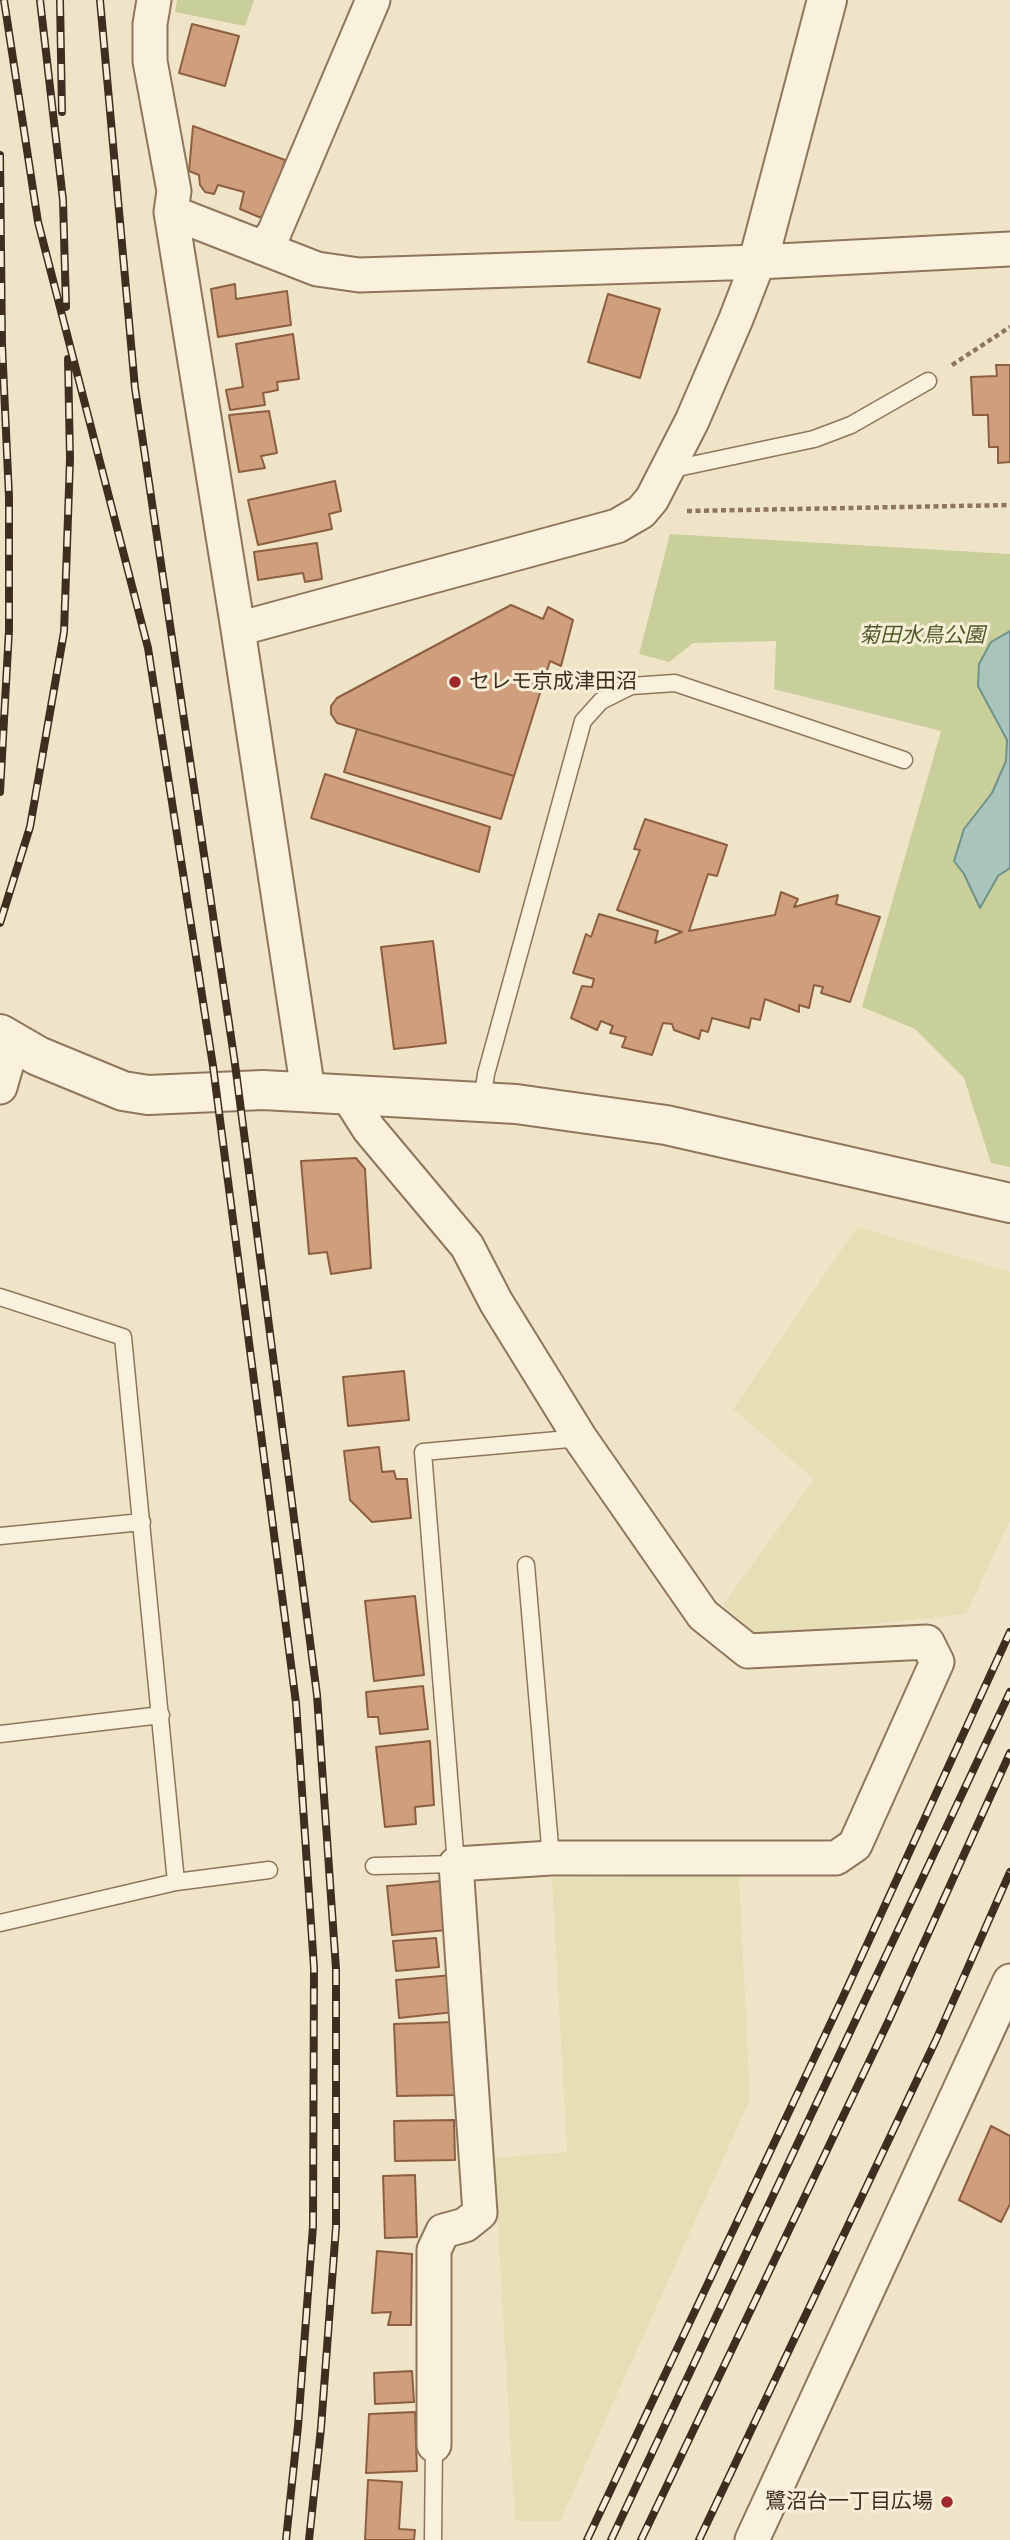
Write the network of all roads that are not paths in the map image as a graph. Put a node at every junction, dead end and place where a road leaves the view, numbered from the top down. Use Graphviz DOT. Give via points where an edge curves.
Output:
graph roads {
  1 [pos="154,0"];
  2 [pos="373,0"];
  3 [pos="827,0"];
  4 [pos="171,212"];
  5 [pos="263,248"];
  6 [pos="1010,249"];
  7 [pos="758,262"];
  8 [pos="928,381"];
  9 [pos="667,470"];
  10 [pos="238,629"];
  11 [pos="904,760"];
  12 [pos="6,1038"];
  13 [pos="0,1087"];
  14 [pos="307,1091"];
  15 [pos="348,1096"];
  16 [pos="482,1103"];
  17 [pos="1010,1203"];
  18 [pos="0,1297"];
  19 [pos="580,1437"];
  20 [pos="142,1522"];
  21 [pos="0,1536"];
  22 [pos="526,1565"];
  23 [pos="161,1715"];
  24 [pos="0,1734"];
  25 [pos="551,1858"];
  26 [pos="456,1864"];
  27 [pos="374,1866"];
  28 [pos="269,1870"];
  29 [pos="176,1882"];
  30 [pos="0,1923"];
  31 [pos="1010,1981"];
  32 [pos="433,2445"];
  33 [pos="433,2540"];
  34 [pos="752,2540"];
  1 -- 4 [label="street" via="150,61 174,191"];
  2 -- 5 [label="street" via="274,233"];
  3 -- 7 [label="street"];
  4 -- 5 [label="street"];
  4 -- 10 [label="street"];
  5 -- 7 [label="street" via="317,269 359,275"];
  6 -- 7 [label="street"];
  7 -- 9 [label="street"];
  8 -- 9 [label="lane" via="851,425 814,439"];
  9 -- 10 [label="street" via="641,512 617,526"];
  10 -- 14 [label="street"];
  11 -- 16 [label="lane" via="675,683 631,685 601,701 583,721 486,1074"];
  12 -- 13 [label="street"];
  12 -- 14 [label="street" via="123,1091 148,1095"];
  14 -- 15 [label="street"];
  15 -- 16 [label="street"];
  15 -- 19 [label="street" via="369,1129 467,1246 496,1302"];
  16 -- 17 [label="street" via="666,1125"];
  18 -- 20 [label="lane" via="123,1337"];
  19 -- 25 [label="street" via="703,1615 748,1651 927,1642 937,1662 855,1845 836,1858"];
  19 -- 26 [label="lane" via="423,1452"];
  20 -- 21 [label="lane"];
  20 -- 23 [label="lane"];
  22 -- 25 [label="lane"];
  23 -- 24 [label="lane"];
  23 -- 29 [label="lane"];
  25 -- 26 [label="street"];
  26 -- 27 [label="lane"];
  26 -- 32 [label="street" via="481,2213 465,2225 443,2231 434,2250"];
  28 -- 29 [label="lane"];
  29 -- 30 [label="lane"];
  31 -- 34 [label="street"];
  32 -- 33 [label="lane"];
}
